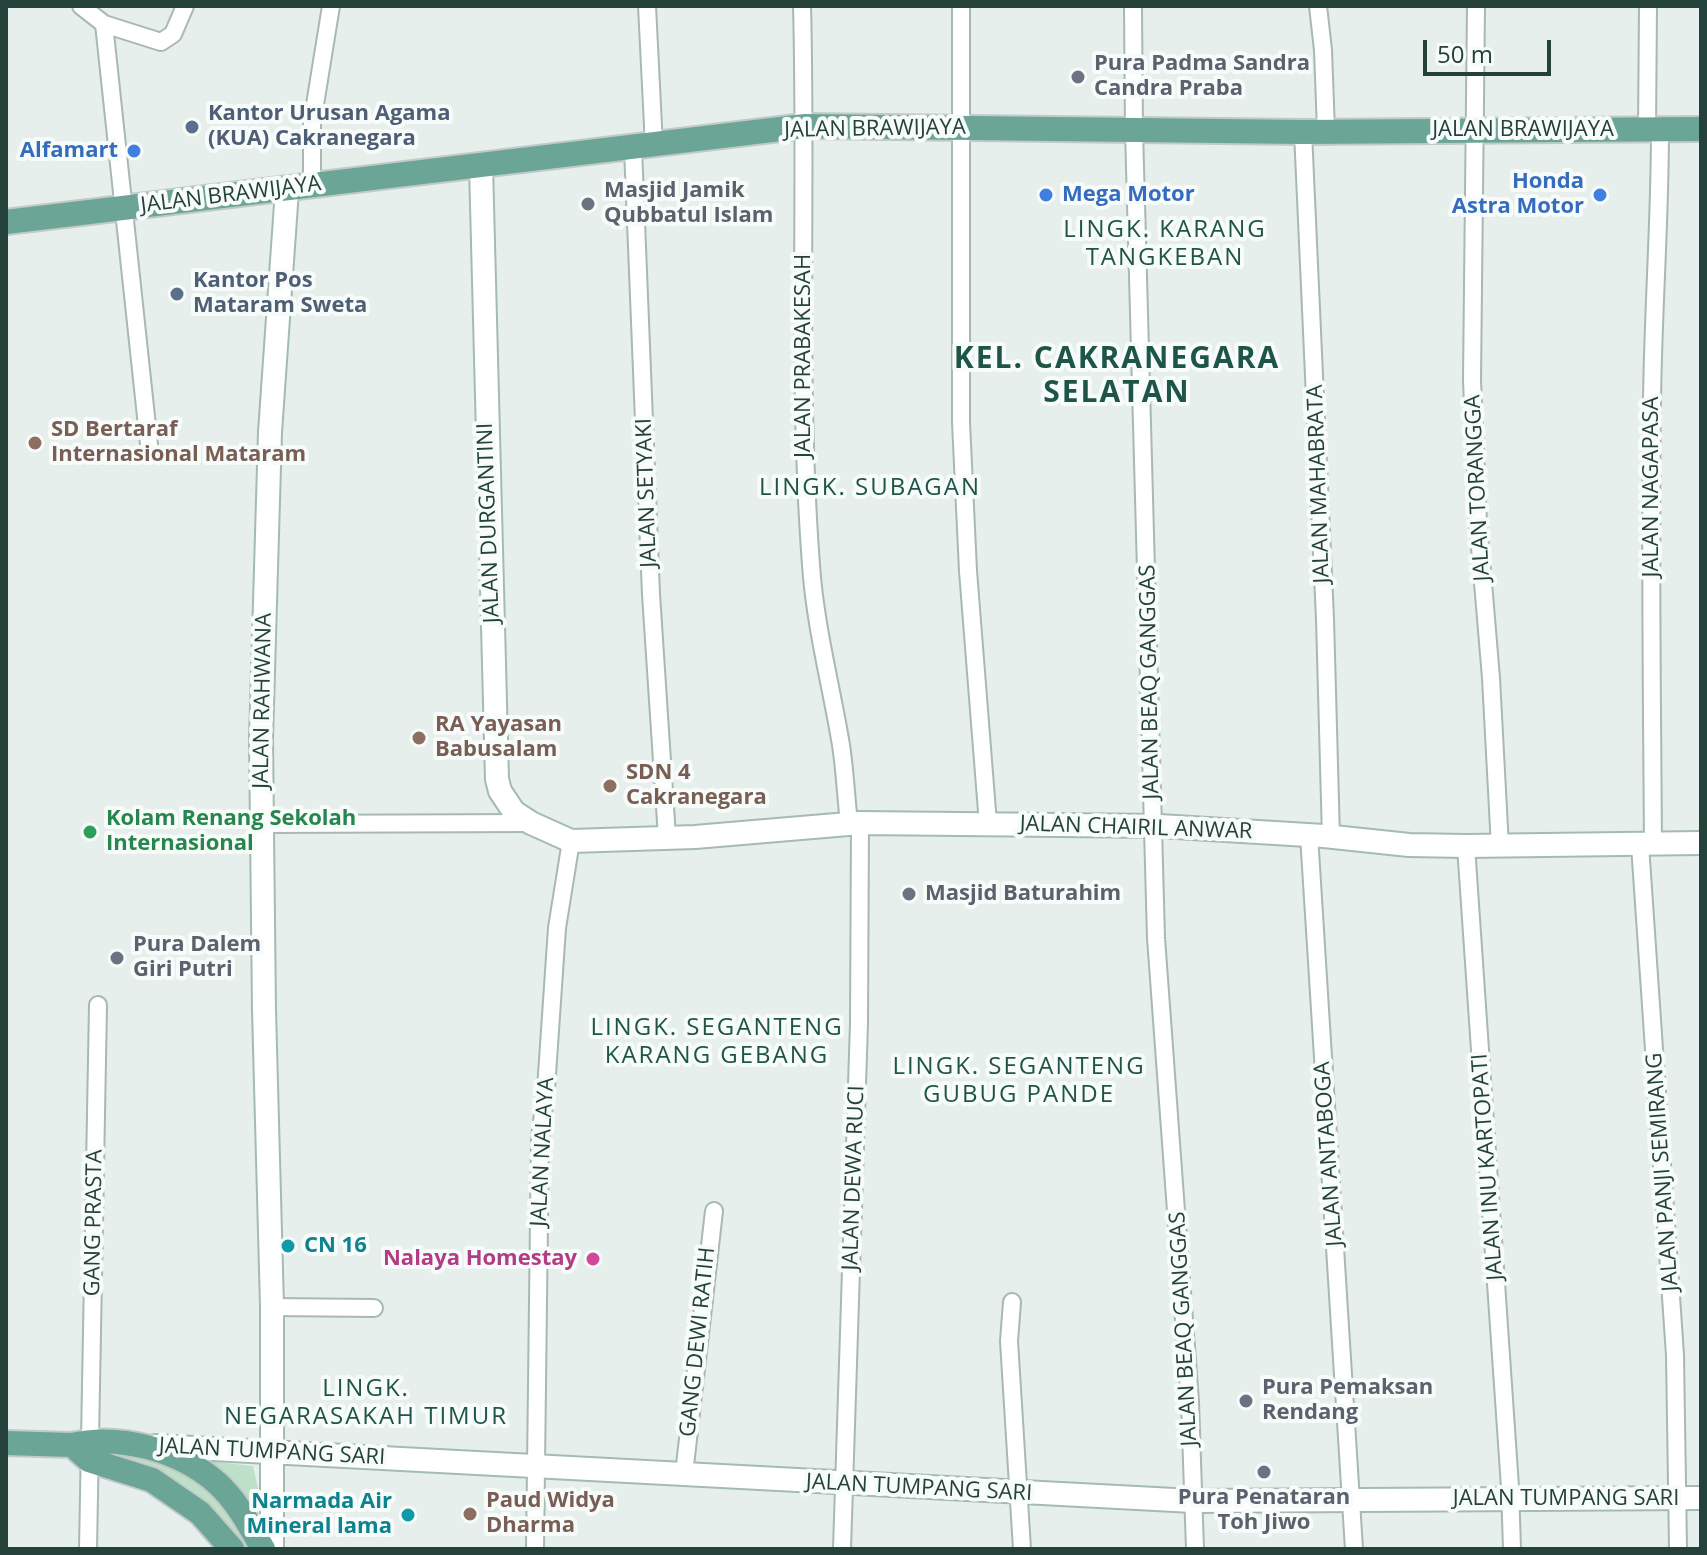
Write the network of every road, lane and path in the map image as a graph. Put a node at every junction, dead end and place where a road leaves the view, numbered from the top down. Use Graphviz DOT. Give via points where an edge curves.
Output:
graph roads {
  1 [pos="81,6"];
  2 [pos="185,6"];
  3 [pos="331,6"];
  4 [pos="647,6"];
  5 [pos="802,6"];
  6 [pos="961,6"];
  7 [pos="1133,6"];
  8 [pos="1318,6"];
  9 [pos="1476,6"];
  10 [pos="1648,6"];
  11 [pos="104,24"];
  12 [pos="805,126"];
  13 [pos="959,128"];
  14 [pos="1474,129"];
  15 [pos="1701,129"];
  16 [pos="1134,130"];
  17 [pos="1654,130"];
  18 [pos="1314,131"];
  19 [pos="643,147"];
  20 [pos="481,166"];
  21 [pos="312,185"];
  22 [pos="287,190"];
  23 [pos="123,208"];
  24 [pos="6,222"];
  25 [pos="150,454"];
  26 [pos="531,823"];
  27 [pos="855,823"];
  28 [pos="262,824"];
  29 [pos="988,824"];
  30 [pos="1153,826"];
  31 [pos="1320,836"];
  32 [pos="667,837"];
  33 [pos="571,841"];
  34 [pos="1701,843"];
  35 [pos="1646,844"];
  36 [pos="1466,846"];
  37 [pos="1500,847"];
  38 [pos="98,1005"];
  39 [pos="714,1211"];
  40 [pos="1012,1302"];
  41 [pos="272,1307"];
  42 [pos="374,1308"];
  43 [pos="6,1443"];
  44 [pos="137,1445"];
  45 [pos="84,1449"];
  46 [pos="271,1454"];
  47 [pos="535,1465"];
  48 [pos="684,1474"];
  49 [pos="845,1484"];
  50 [pos="1510,1492"];
  51 [pos="1018,1493"];
  52 [pos="1676,1498"];
  53 [pos="1701,1498"];
  54 [pos="1351,1500"];
  55 [pos="1193,1501"];
  56 [pos="88,1549"];
  57 [pos="232,1549"];
  58 [pos="263,1549"];
  59 [pos="272,1549"];
  60 [pos="535,1549"];
  61 [pos="842,1549"];
  62 [pos="1022,1549"];
  63 [pos="1195,1549"];
  64 [pos="1354,1549"];
  65 [pos="1512,1549"];
  66 [pos="1678,1549"];
  1 -- 11 [label="street"];
  2 -- 11 [label="street" via="173,34 163,41"];
  3 -- 21 [label="street" via="312,123"];
  4 -- 19 [label="street, JALAN SETYAKI"];
  5 -- 12 [label="street, JALAN PRABAKESAH"];
  6 -- 13 [label="street"];
  7 -- 16 [label="street, JALAN BEAQ GANGGAS"];
  8 -- 18 [label="street, JALAN MAHABRATA" via="1323,50"];
  9 -- 14 [label="street, JALAN TORANGGA"];
  10 -- 17 [label="street, JALAN NAGAPASA"];
  11 -- 23 [label="street"];
  12 -- 13 [label="main road, JALAN BRAWIJAYA"];
  12 -- 19 [label="main road, JALAN BRAWIJAYA"];
  12 -- 27 [label="street, JALAN PRABAKESAH" via="802,319 809,537"];
  13 -- 16 [label="main road, JALAN BRAWIJAYA"];
  13 -- 29 [label="street" via="961,422"];
  14 -- 17 [label="main road, JALAN BRAWIJAYA"];
  14 -- 18 [label="main road, JALAN BRAWIJAYA"];
  14 -- 37 [label="street, JALAN TORANGGA" via="1472,380"];
  15 -- 17 [label="main road, JALAN BRAWIJAYA"];
  16 -- 18 [label="main road, JALAN BRAWIJAYA"];
  16 -- 30 [label="street, JALAN BEAQ GANGGAS"];
  17 -- 35 [label="street, JALAN NAGAPASA" via="1659,240"];
  18 -- 31 [label="street, JALAN MAHABRATA" via="1325,619"];
  19 -- 20 [label="main road, JALAN BRAWIJAYA"];
  19 -- 32 [label="street, JALAN SETYAKI" via="651,594"];
  20 -- 21 [label="main road, JALAN BRAWIJAYA"];
  20 -- 26 [label="street, JALAN DURGANTINI" via="497,779 514,812"];
  21 -- 22 [label="main road, JALAN BRAWIJAYA"];
  22 -- 23 [label="main road, JALAN BRAWIJAYA"];
  22 -- 28 [label="street, JALAN RAHWANA" via="270,432"];
  23 -- 24 [label="main road, JALAN BRAWIJAYA"];
  23 -- 25 [label="street"];
  26 -- 28 [label="street"];
  26 -- 33 [label="street, JALAN DURGANTINI"];
  27 -- 29 [label="street, JALAN CHAIRIL ANWAR"];
  27 -- 32 [label="street, JALAN CHAIRIL ANWAR"];
  27 -- 49 [label="street, JALAN DEWA RUCI" via="859,1023"];
  28 -- 41 [label="street, JALAN RAHWANA"];
  29 -- 30 [label="street, JALAN CHAIRIL ANWAR"];
  30 -- 31 [label="street, JALAN CHAIRIL ANWAR"];
  30 -- 55 [label="street, JALAN BEAQ GANGGAS"];
  31 -- 36 [label="street, JALAN CHAIRIL ANWAR"];
  31 -- 54 [label="street, JALAN ANTABOGA"];
  32 -- 33 [label="street, JALAN CHAIRIL ANWAR"];
  33 -- 47 [label="street, JALAN NALAYA" via="557,928 540,1138"];
  34 -- 35 [label="street, JALAN CHAIRIL ANWAR"];
  35 -- 37 [label="street, JALAN CHAIRIL ANWAR"];
  35 -- 52 [label="street, JALAN PANJI SEMIRANG" via="1675,1355"];
  36 -- 37 [label="street, JALAN CHAIRIL ANWAR"];
  36 -- 50 [label="street, JALAN INU KARTOPATI"];
  38 -- 45 [label="street, GANG PRASTA"];
  39 -- 48 [label="street, GANG DEWI RATIH"];
  40 -- 51 [label="street" via="1009,1341"];
  41 -- 42 [label="street"];
  41 -- 46 [label="street, JALAN RAHWANA"];
  43 -- 45 [label="main road"];
  44 -- 45 [label="main road, JALAN TUMPANG SARI"];
  44 -- 46 [label="street, JALAN TUMPANG SARI"];
  44 -- 58 [label="main road, JALAN TUMPANG SARI" via="172,1456 217,1484"];
  45 -- 56 [label="street, GANG PRASTA"];
  45 -- 57 [label="main road" via="167,1489 200,1513"];
  46 -- 47 [label="street, JALAN TUMPANG SARI"];
  46 -- 59 [label="street, JALAN RAHWANA"];
  47 -- 48 [label="street, JALAN TUMPANG SARI"];
  47 -- 60 [label="street, JALAN NALAYA"];
  48 -- 49 [label="street, JALAN TUMPANG SARI"];
  49 -- 51 [label="street, JALAN TUMPANG SARI"];
  49 -- 61 [label="street, JALAN DEWA RUCI"];
  50 -- 52 [label="street, JALAN TUMPANG SARI"];
  50 -- 54 [label="street, JALAN TUMPANG SARI"];
  50 -- 65 [label="street, JALAN INU KARTOPATI"];
  51 -- 55 [label="street, JALAN TUMPANG SARI"];
  51 -- 62 [label="street"];
  52 -- 53 [label="street, JALAN TUMPANG SARI"];
  52 -- 66 [label="street, JALAN PANJI SEMIRANG"];
  54 -- 55 [label="street, JALAN TUMPANG SARI"];
  54 -- 64 [label="street, JALAN ANTABOGA"];
  55 -- 63 [label="street, JALAN BEAQ GANGGAS"];
}
